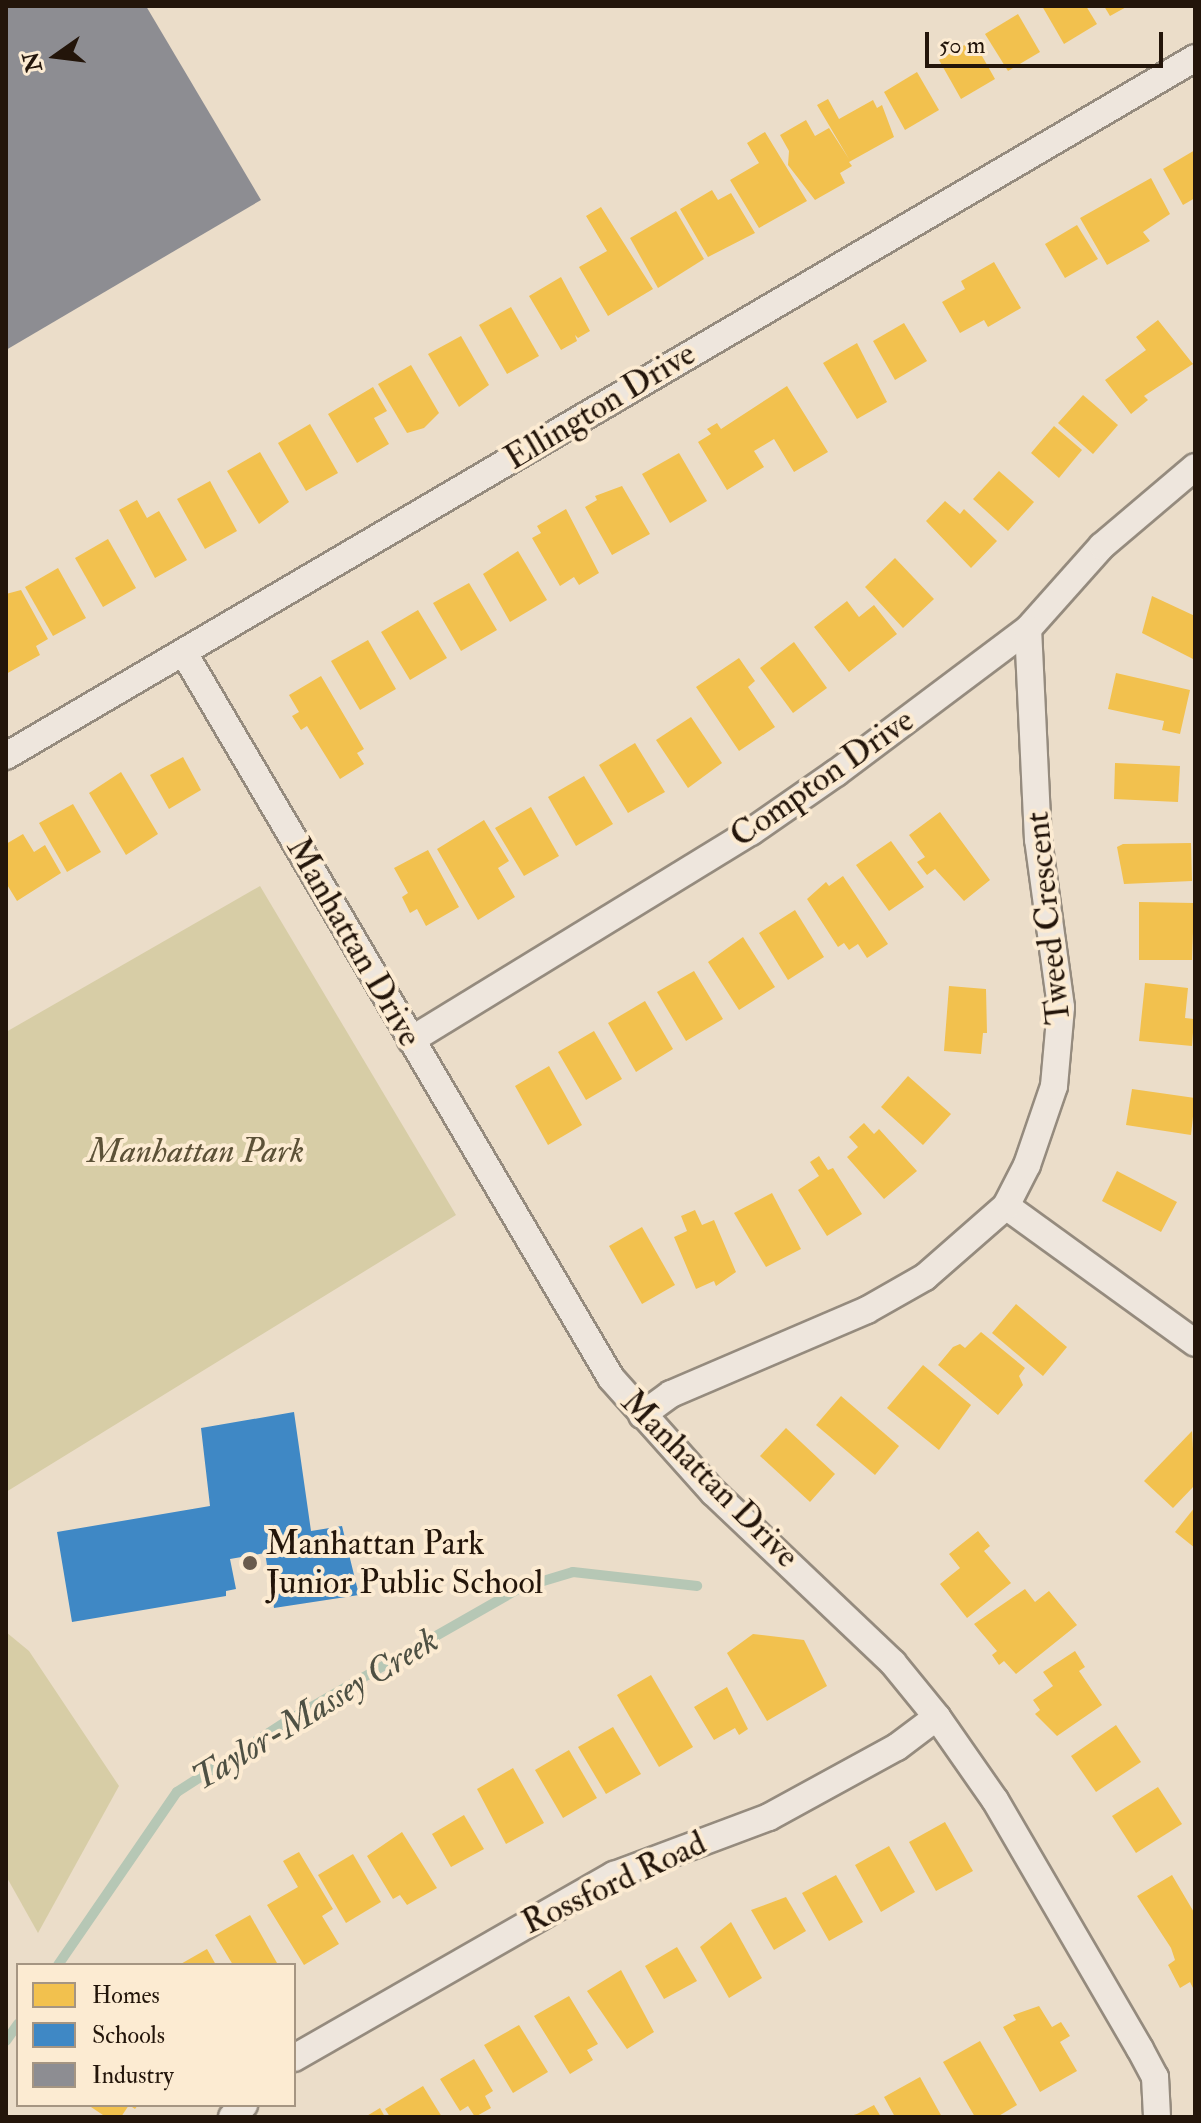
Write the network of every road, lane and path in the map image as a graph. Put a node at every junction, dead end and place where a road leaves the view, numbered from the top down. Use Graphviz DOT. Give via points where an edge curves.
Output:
graph roads {
  1 [pos="1195,58"];
  2 [pos="1195,467"];
  3 [pos="1028,629"];
  4 [pos="184,653"];
  5 [pos="6,756"];
  6 [pos="411,1040"];
  7 [pos="1006,1206"];
  8 [pos="1195,1343"];
  9 [pos="642,1415"];
  10 [pos="937,1717"];
  11 [pos="296,2057"];
  12 [pos="1157,2117"];
  1 -- 4 [label="street, Ellington Drive"];
  2 -- 3 [label="street, Compton Drive" via="1102,546"];
  3 -- 6 [label="street, Compton Drive" via="751,832"];
  3 -- 7 [label="street, Tweed Crescent" via="1038,840 1057,953 1060,1036 1054,1086 1027,1165"];
  4 -- 5 [label="street, Ellington Drive"];
  4 -- 6 [label="street, Manhattan Drive"];
  6 -- 9 [label="street, Manhattan Drive" via="563,1302"];
  7 -- 8 [label="street"];
  7 -- 9 [label="street, Tweed Crescent" via="925,1277 867,1310 682,1389"];
  9 -- 10 [label="street, Manhattan Drive" via="714,1493 843,1611"];
  10 -- 11 [label="street, Rossford Road" via="897,1747 769,1817 614,1875"];
  10 -- 12 [label="street, Manhattan Drive" via="995,1800 1140,2049 1155,2077"];
}
